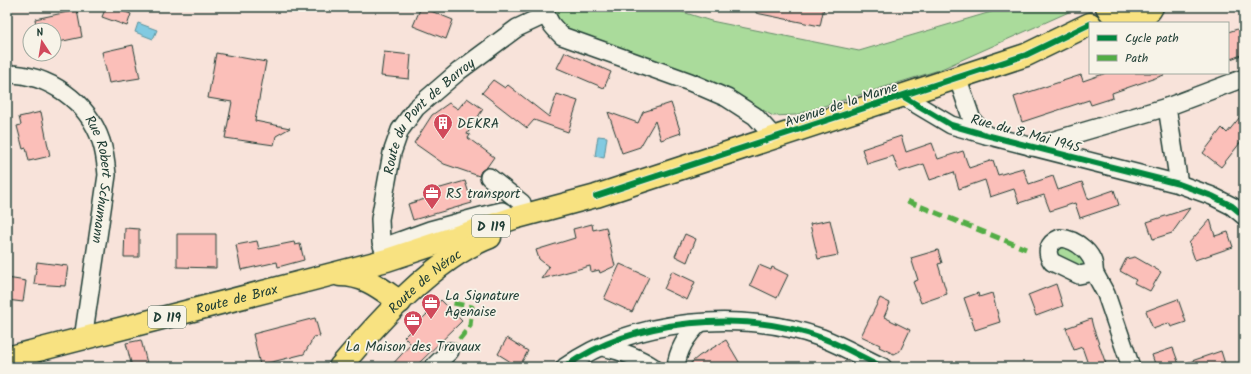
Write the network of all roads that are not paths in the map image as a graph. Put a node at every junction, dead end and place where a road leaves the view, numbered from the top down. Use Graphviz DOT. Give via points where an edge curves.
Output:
graph roads {
  1 [pos="1155,8"];
  2 [pos="545,11"];
  3 [pos="1110,11"];
  4 [pos="1089,24"];
  5 [pos="7,74"];
  6 [pos="1244,78"];
  7 [pos="958,79"];
  8 [pos="904,97"];
  9 [pos="1167,107"];
  10 [pos="986,135"];
  11 [pos="774,138"];
  12 [pos="1031,147"];
  13 [pos="489,177"];
  14 [pos="1179,184"];
  15 [pos="596,196"];
  16 [pos="1244,216"];
  17 [pos="519,217"];
  18 [pos="385,253"];
  19 [pos="1094,272"];
  20 [pos="327,275"];
  21 [pos="400,302"];
  22 [pos="700,322"];
  23 [pos="83,339"];
  24 [pos="601,347"];
  25 [pos="450,351"];
  26 [pos="7,358"];
  27 [pos="340,367"];
  28 [pos="433,367"];
  29 [pos="565,367"];
  30 [pos="653,367"];
  31 [pos="676,367"];
  32 [pos="883,367"];
  33 [pos="1131,367"];
  1 -- 3 [label="main road" via="1146,16 1132,22"];
  2 -- 11 [label="street, Route du Pont de Barroy" via="550,24 562,36 727,98 755,116"];
  2 -- 18 [label="street, Route du Pont de Barroy" via="517,28 459,71 416,108 400,130 392,153 380,219 379,231"];
  4 -- 7 [label="main road, Avenue de la Marne" via="1026,55"];
  5 -- 23 [label="street, Rue Robert Schumann" via="48,82 64,91 85,111 96,128 103,147 107,175"];
  6 -- 9 [label="street, Rue du 8 Mai 1945"];
  7 -- 8 [label="main road, Avenue de la Marne"];
  7 -- 10 [label="street, Rue du 8 Mai 1945" via="972,120"];
  8 -- 10 [label="street, Rue du 8 Mai 1945" via="951,124"];
  8 -- 11 [label="main road, Avenue de la Marne"];
  9 -- 12 [label="street, Rue du 8 Mai 1945"];
  9 -- 14 [label="street"];
  10 -- 12 [label="street, Rue du 8 Mai 1945"];
  11 -- 15 [label="main road, Avenue de la Marne"];
  12 -- 14 [label="street, Rue du 8 Mai 1945"];
  13 -- 17 [label="street" via="522,203"];
  14 -- 16 [label="street, Rue du 8 Mai 1945" via="1212,196 1232,206"];
  15 -- 17 [label="main road, Avenue de la Marne / D 119"];
  15 -- 21 [label="main road, Route de Nérac" via="469,247"];
  17 -- 18 [label="main road, Avenue de la Marne / D 119"];
  18 -- 20 [label="main road, Route de Brax / D 119"];
  18 -- 21 [label="main road"];
  19 -- 33 [label="street" via="1106,294"];
  20 -- 21 [label="main road, Route de Brax / D 119" via="361,277"];
  20 -- 23 [label="main road, Route de Brax / D 119"];
  21 -- 27 [label="main road, Route de Nérac"];
  22 -- 24 [label="street" via="660,328"];
  22 -- 31 [label="street" via="682,345"];
  22 -- 32 [label="street" via="736,322 788,328 822,338"];
  23 -- 26 [label="main road, Route de Brax / D 119"];
  24 -- 29 [label="street" via="582,355"];
  24 -- 30 [label="street" via="622,351"];
  25 -- 28 [label="street"];
}
